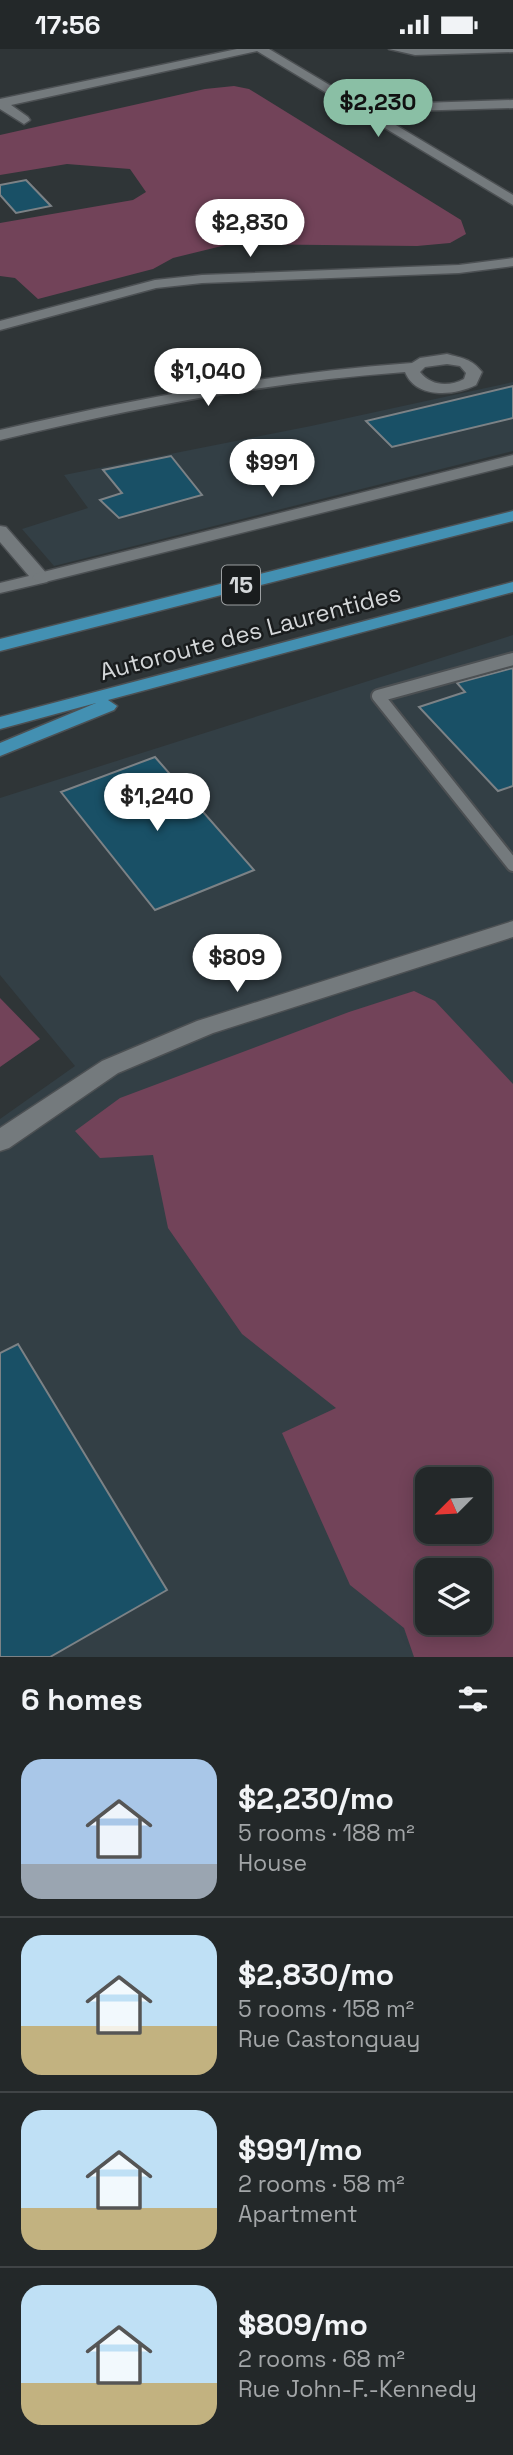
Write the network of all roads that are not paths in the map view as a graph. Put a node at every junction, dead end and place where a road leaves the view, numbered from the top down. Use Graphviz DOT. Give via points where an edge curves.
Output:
graph roads {
  1 [pos="253,49"];
  2 [pos="261,49"];
  3 [pos="395,49"];
  4 [pos="513,49"];
  5 [pos="0,103"];
  6 [pos="513,104"];
  7 [pos="361,110"];
  8 [pos="24,120"];
  9 [pos="513,201"];
  10 [pos="513,262"];
  11 [pos="0,326"];
  12 [pos="415,367"];
  13 [pos="0,435"];
  14 [pos="513,460"];
  15 [pos="513,516"];
  16 [pos="0,531"];
  17 [pos="41,577"];
  18 [pos="513,587"];
  19 [pos="0,588"];
  20 [pos="29,638"];
  21 [pos="0,639"];
  22 [pos="0,645"];
  23 [pos="513,659"];
  24 [pos="180,676"];
  25 [pos="0,723"];
  26 [pos="0,750"];
  27 [pos="513,865"];
  28 [pos="513,929"];
  29 [pos="0,1141"];
  1 -- 5 [label="street"];
  2 -- 7 [label="street"];
  3 -- 4 [label="street"];
  5 -- 8 [label="street"];
  6 -- 7 [label="street"];
  7 -- 9 [label="street"];
  10 -- 11 [label="street" via="459,269 155,284"];
  12 -- 13 [label="street" via="200,391"];
  14 -- 17 [label="street"];
  15 -- 20 [label="highway, Autoroute des Laurentides / 15"];
  16 -- 17 [label="street"];
  17 -- 19 [label="street"];
  18 -- 24 [label="highway, Autoroute des Laurentides"];
  20 -- 21 [label="highway"];
  20 -- 22 [label="highway, Autoroute des Laurentides / 15"];
  23 -- 27 [label="lane" via="378,696"];
  24 -- 25 [label="highway, Autoroute des Laurentides"];
  24 -- 26 [label="highway"];
  28 -- 29 [label="street" via="205,1027 110,1067"];
}
